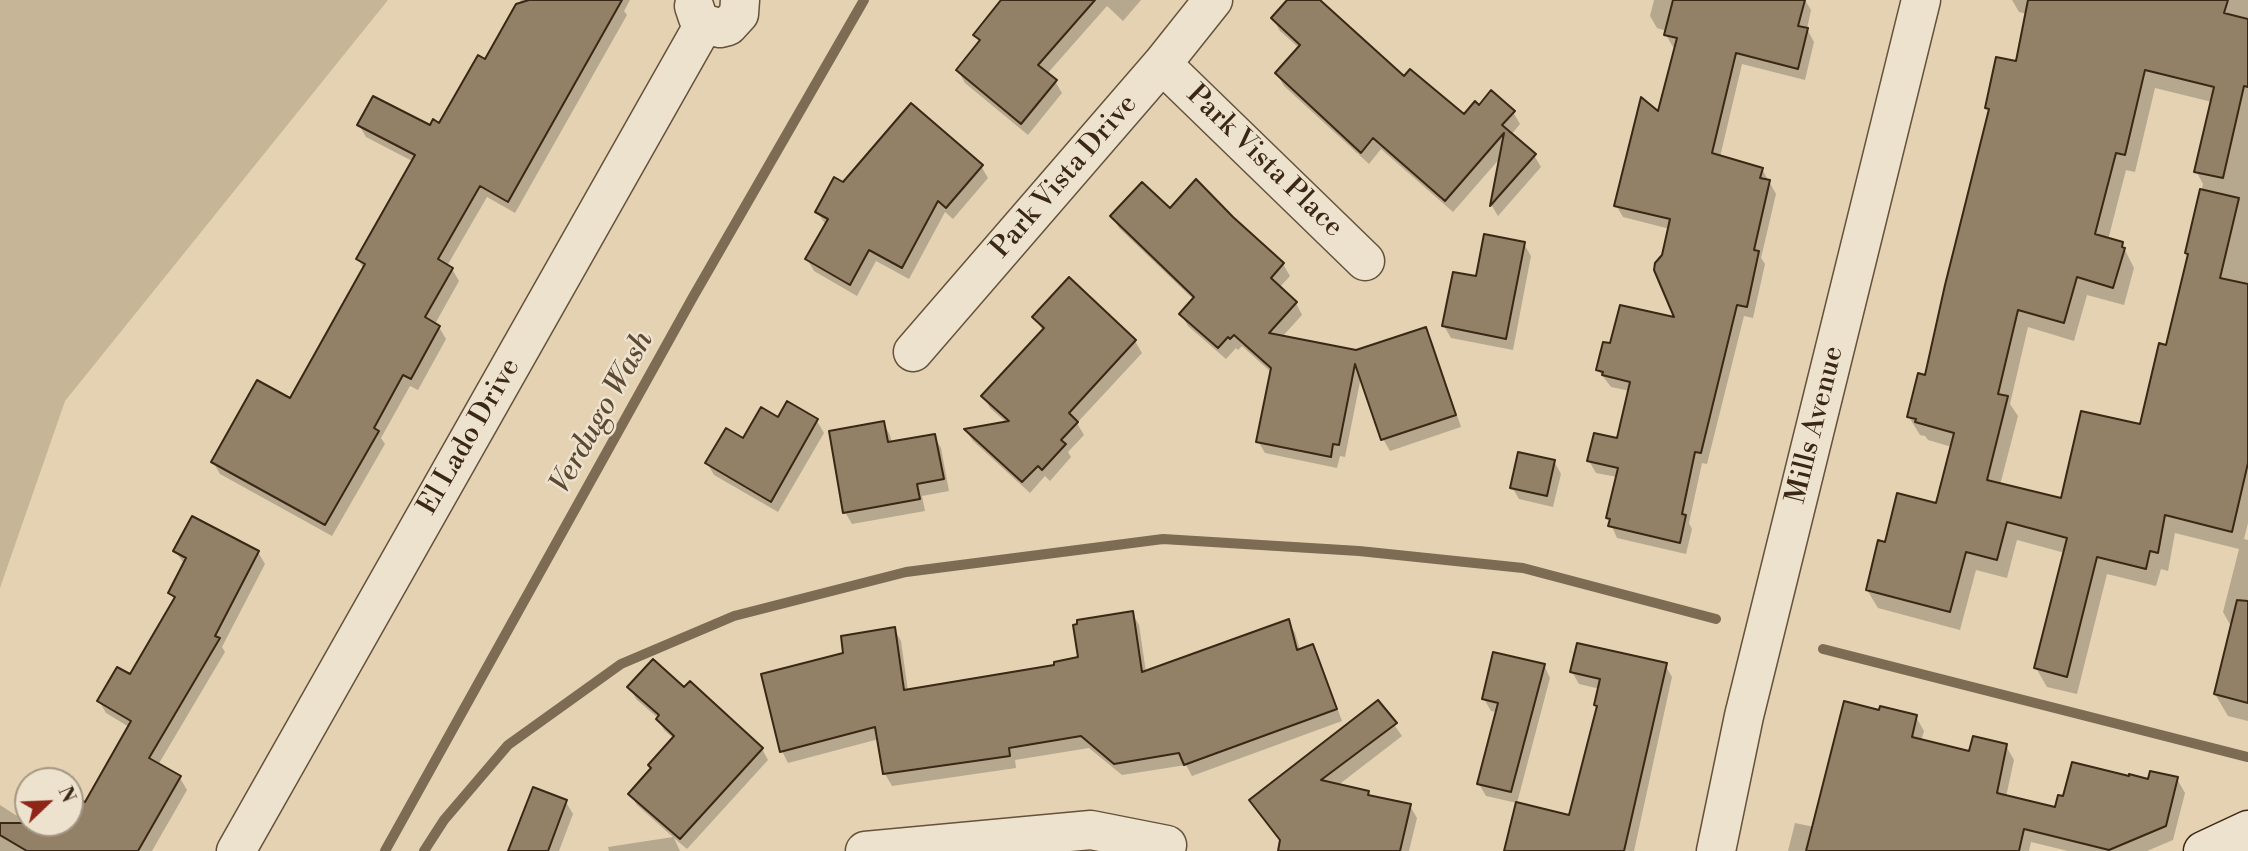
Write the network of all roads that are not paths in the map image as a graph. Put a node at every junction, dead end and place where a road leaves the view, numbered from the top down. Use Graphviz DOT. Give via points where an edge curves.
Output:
graph roads {
  1 [pos="740,0"];
  2 [pos="1213,0"];
  3 [pos="1921,0"];
  4 [pos="699,12"];
  5 [pos="1163,64"];
  6 [pos="1365,261"];
  7 [pos="913,352"];
  8 [pos="2248,830"];
  9 [pos="1167,845"];
  10 [pos="236,851"];
  11 [pos="865,851"];
  12 [pos="1716,851"];
  13 [pos="2203,851"];
  1 -- 4 [label="street, El Lado Drive" via="739,14 728,26 720,28"];
  2 -- 5 [label="street, Park Vista Drive"];
  3 -- 12 [label="street, Mills Avenue" via="1744,716"];
  4 -- 10 [label="street, El Lado Drive"];
  5 -- 6 [label="street, Park Vista Place"];
  5 -- 7 [label="street, Park Vista Drive"];
  8 -- 13 [label="street"];
  9 -- 11 [label="street" via="1091,830"];
}
